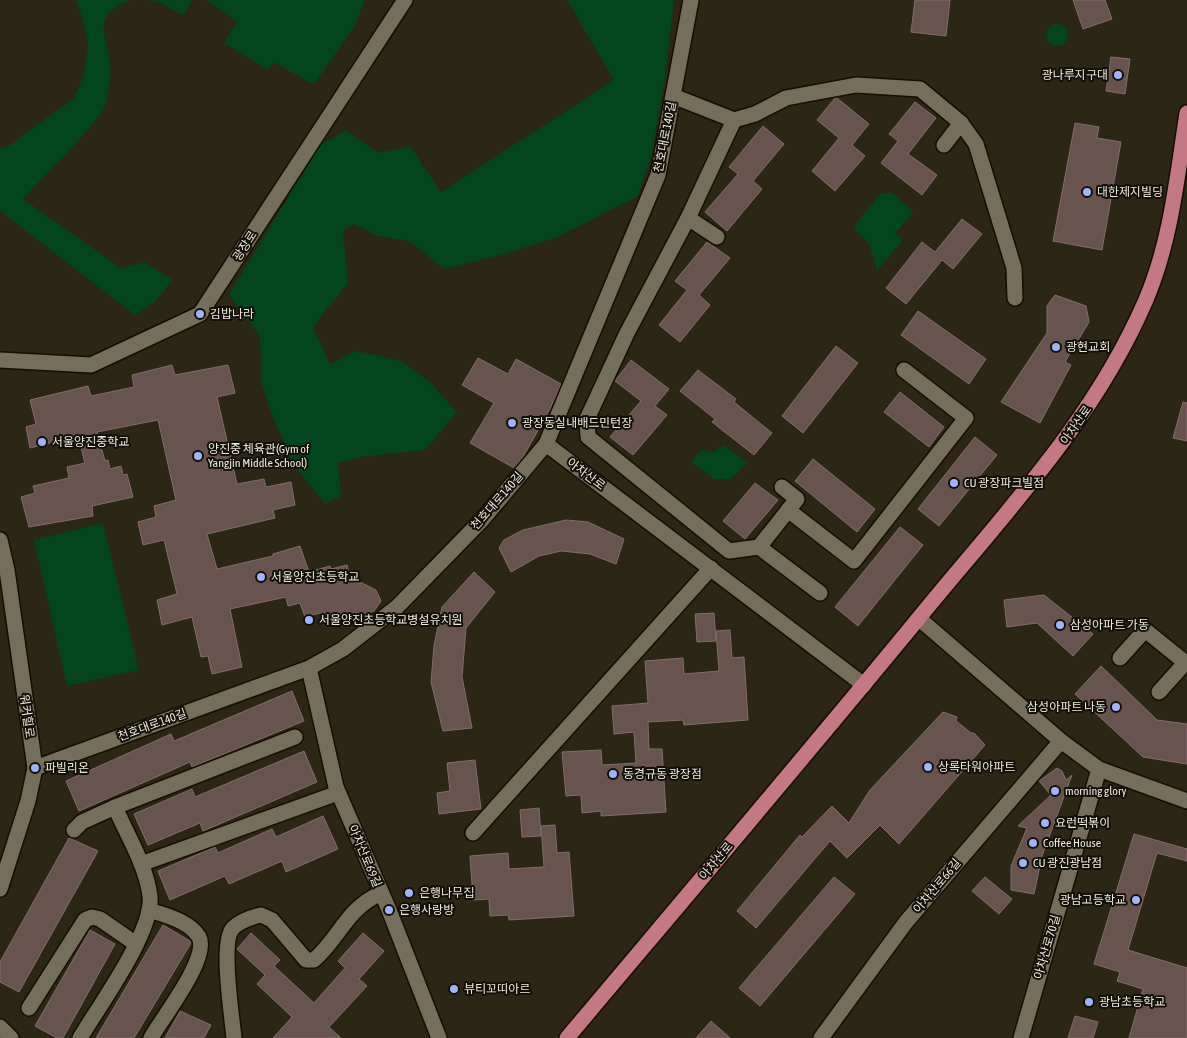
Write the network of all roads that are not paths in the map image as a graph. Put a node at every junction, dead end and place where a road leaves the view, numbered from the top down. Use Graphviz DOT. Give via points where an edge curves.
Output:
graph roads {
  1 [pos="404,0"];
  2 [pos="691,0"];
  3 [pos="673,96"];
  4 [pos="1187,113"];
  5 [pos="734,120"];
  6 [pos="961,123"];
  7 [pos="944,145"];
  8 [pos="688,218"];
  9 [pos="717,237"];
  10 [pos="1015,298"];
  11 [pos="0,360"];
  12 [pos="904,370"];
  13 [pos="546,444"];
  14 [pos="782,487"];
  15 [pos="788,510"];
  16 [pos="0,540"];
  17 [pos="760,547"];
  18 [pos="711,568"];
  19 [pos="820,593"];
  20 [pos="917,620"];
  21 [pos="1120,658"];
  22 [pos="1186,664"];
  23 [pos="309,668"];
  24 [pos="864,685"];
  25 [pos="1159,692"];
  26 [pos="295,737"];
  27 [pos="1061,741"];
  28 [pos="35,768"];
  29 [pos="1099,769"];
  30 [pos="338,793"];
  31 [pos="1187,801"];
  32 [pos="115,807"];
  33 [pos="74,830"];
  34 [pos="473,833"];
  35 [pos="141,864"];
  36 [pos="0,889"];
  37 [pos="381,893"];
  38 [pos="149,910"];
  39 [pos="136,944"];
  40 [pos="29,1008"];
  41 [pos="0,1027"];
  42 [pos="11,1038"];
  43 [pos="80,1038"];
  44 [pos="150,1038"];
  45 [pos="234,1038"];
  46 [pos="439,1038"];
  47 [pos="567,1038"];
  48 [pos="821,1038"];
  49 [pos="1021,1038"];
  1 -- 11 [label="street, 광장로" via="200,314 91,365"];
  2 -- 3 [label="street, 천호대로140길"];
  3 -- 5 [label="street"];
  3 -- 13 [label="street, 천호대로140길" via="658,175"];
  4 -- 20 [label="main road, 아차산로" via="1162,255 1146,300 1114,366 1070,435"];
  5 -- 6 [label="street" via="755,114 786,98 856,85 920,89"];
  5 -- 8 [label="street"];
  6 -- 7 [label="street"];
  6 -- 10 [label="street" via="976,144 1014,268"];
  8 -- 9 [label="street"];
  8 -- 17 [label="street" via="627,333 587,419 588,437 730,550"];
  12 -- 15 [label="street" via="966,418 854,561"];
  13 -- 18 [label="street, 아차산로"];
  13 -- 23 [label="street, 천호대로140길" via="482,520 397,607 343,649"];
  14 -- 15 [label="street" via="797,499"];
  15 -- 17 [label="street"];
  16 -- 28 [label="street, 워커힐로"];
  17 -- 19 [label="street"];
  18 -- 24 [label="street, 아차산로"];
  18 -- 34 [label="street"];
  20 -- 24 [label="main road, 아차산로"];
  20 -- 27 [label="street"];
  21 -- 22 [label="street" via="1146,630"];
  22 -- 25 [label="street"];
  23 -- 28 [label="street, 천호대로140길"];
  23 -- 30 [label="street, 아차산로69길"];
  24 -- 47 [label="main road, 아차산로"];
  26 -- 32 [label="street"];
  27 -- 29 [label="street"];
  27 -- 48 [label="street, 아차산로66길" via="906,922"];
  28 -- 36 [label="street, 워커힐로"];
  29 -- 31 [label="street"];
  29 -- 49 [label="street, 아차산로70길"];
  30 -- 35 [label="street"];
  30 -- 37 [label="street, 아차산로69길"];
  32 -- 33 [label="street" via="82,822"];
  32 -- 35 [label="street"];
  35 -- 38 [label="street" via="150,896"];
  37 -- 45 [label="street" via="361,904 348,917 328,948 314,960 306,960 272,920 261,915 233,928 228,937 226,956"];
  37 -- 46 [label="street, 아차산로69길"];
  38 -- 39 [label="street" via="148,920"];
  38 -- 44 [label="street" via="172,917 189,927 201,944 196,967"];
  39 -- 40 [label="street" via="100,919 92,916 85,920"];
  39 -- 43 [label="street"];
  41 -- 42 [label="street"];
}
